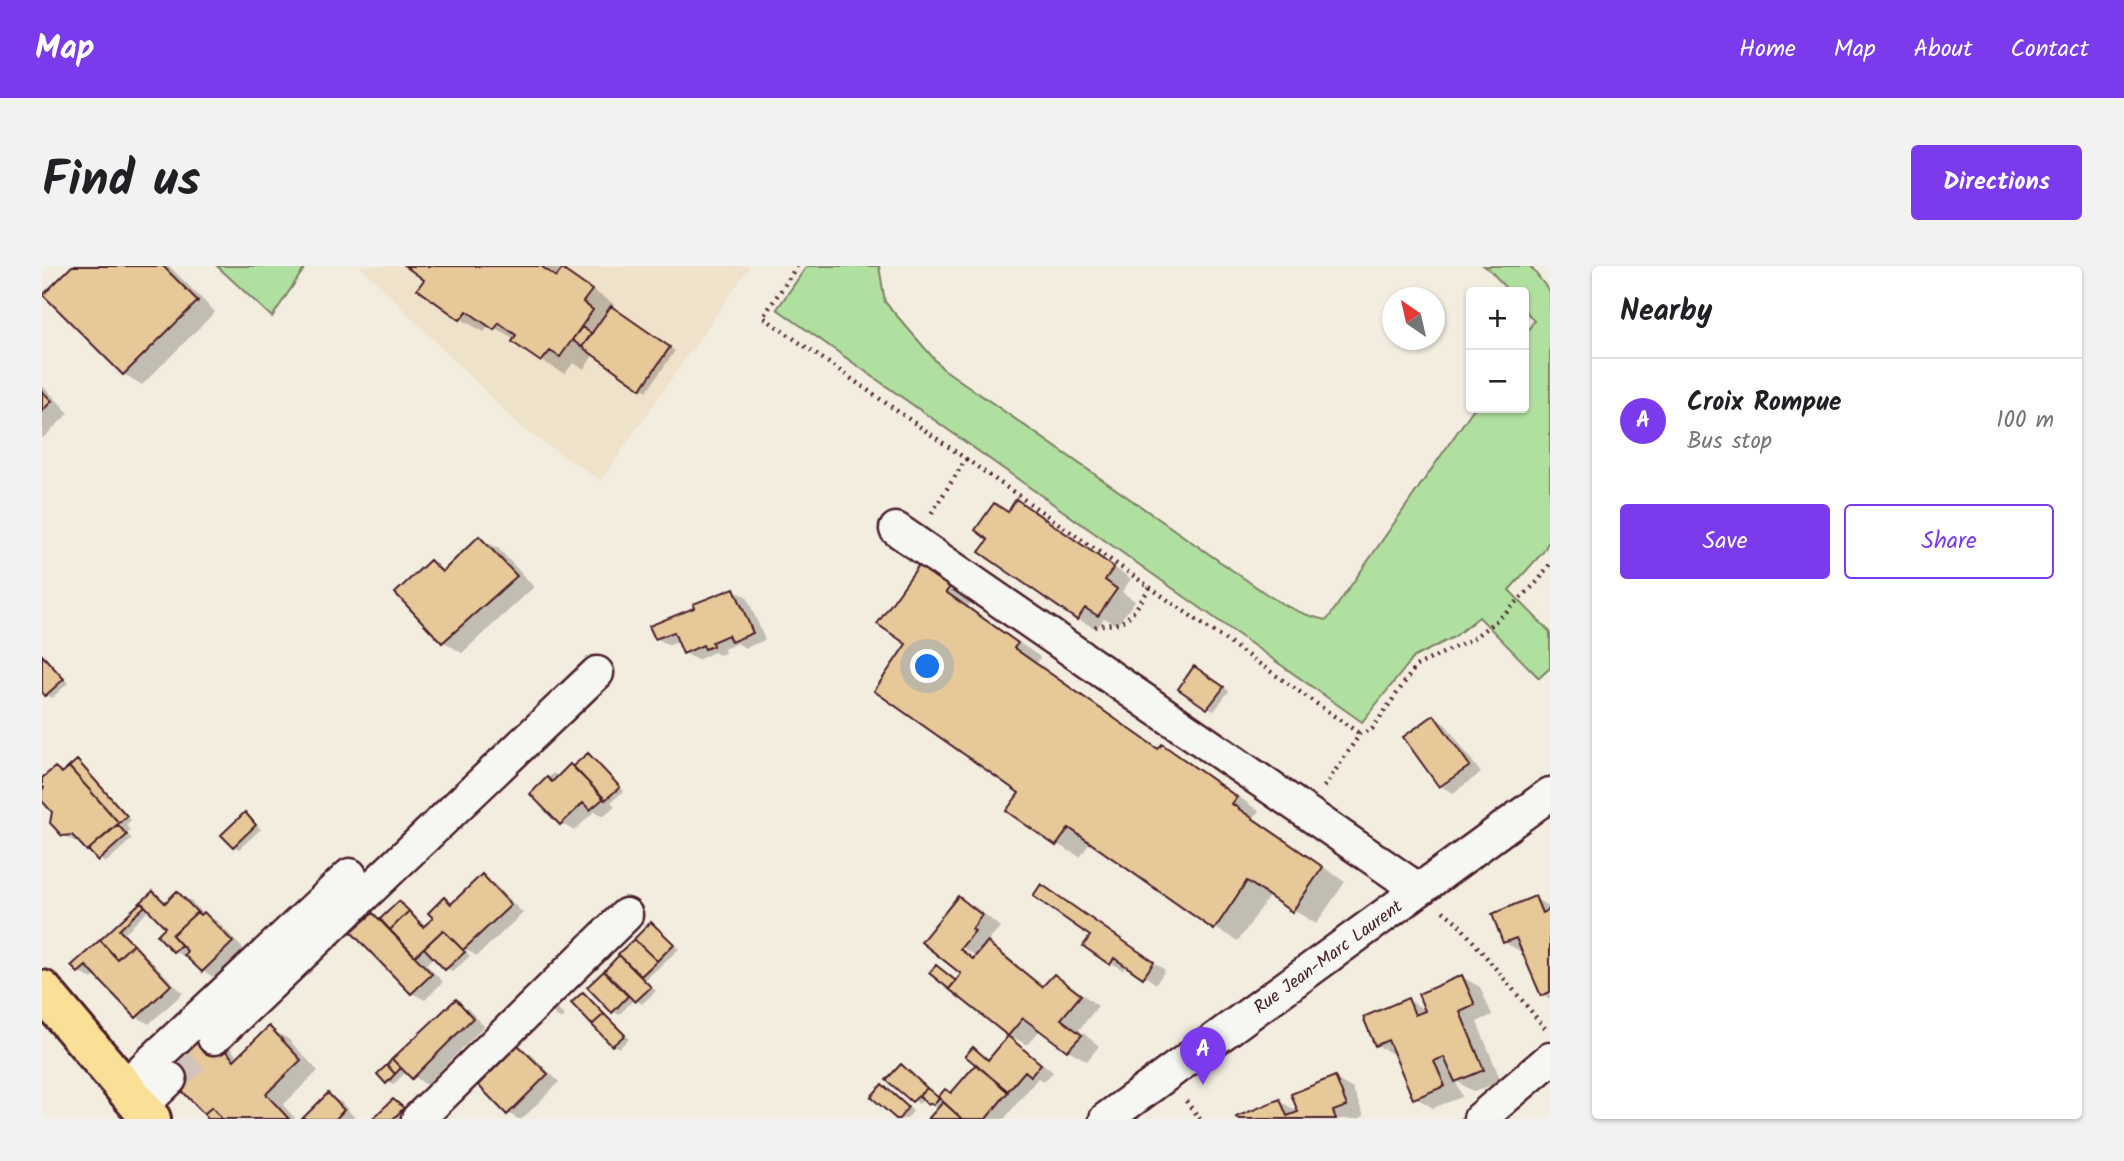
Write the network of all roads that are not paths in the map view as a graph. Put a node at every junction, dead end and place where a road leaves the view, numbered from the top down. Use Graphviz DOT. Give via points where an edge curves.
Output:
graph roads {
  1 [pos="904,535"];
  2 [pos="597,673"];
  3 [pos="1550,794"];
  4 [pos="350,875"];
  5 [pos="1419,890"];
  6 [pos="626,915"];
  7 [pos="42,990"];
  8 [pos="214,1038"];
  9 [pos="1550,1059"];
  10 [pos="170,1079"];
  11 [pos="139,1104"];
  12 [pos="418,1119"];
  13 [pos="1106,1119"];
  14 [pos="1480,1119"];
  1 -- 5 [label="street"];
  2 -- 8 [label="street"];
  3 -- 5 [label="street, Rue Jean-Marc Laurent"];
  4 -- 11 [label="street"];
  5 -- 13 [label="street, Rue Jean-Marc Laurent"];
  6 -- 12 [label="street"];
  7 -- 11 [label="main road"];
  9 -- 14 [label="street"];
  10 -- 11 [label="street"];
}
